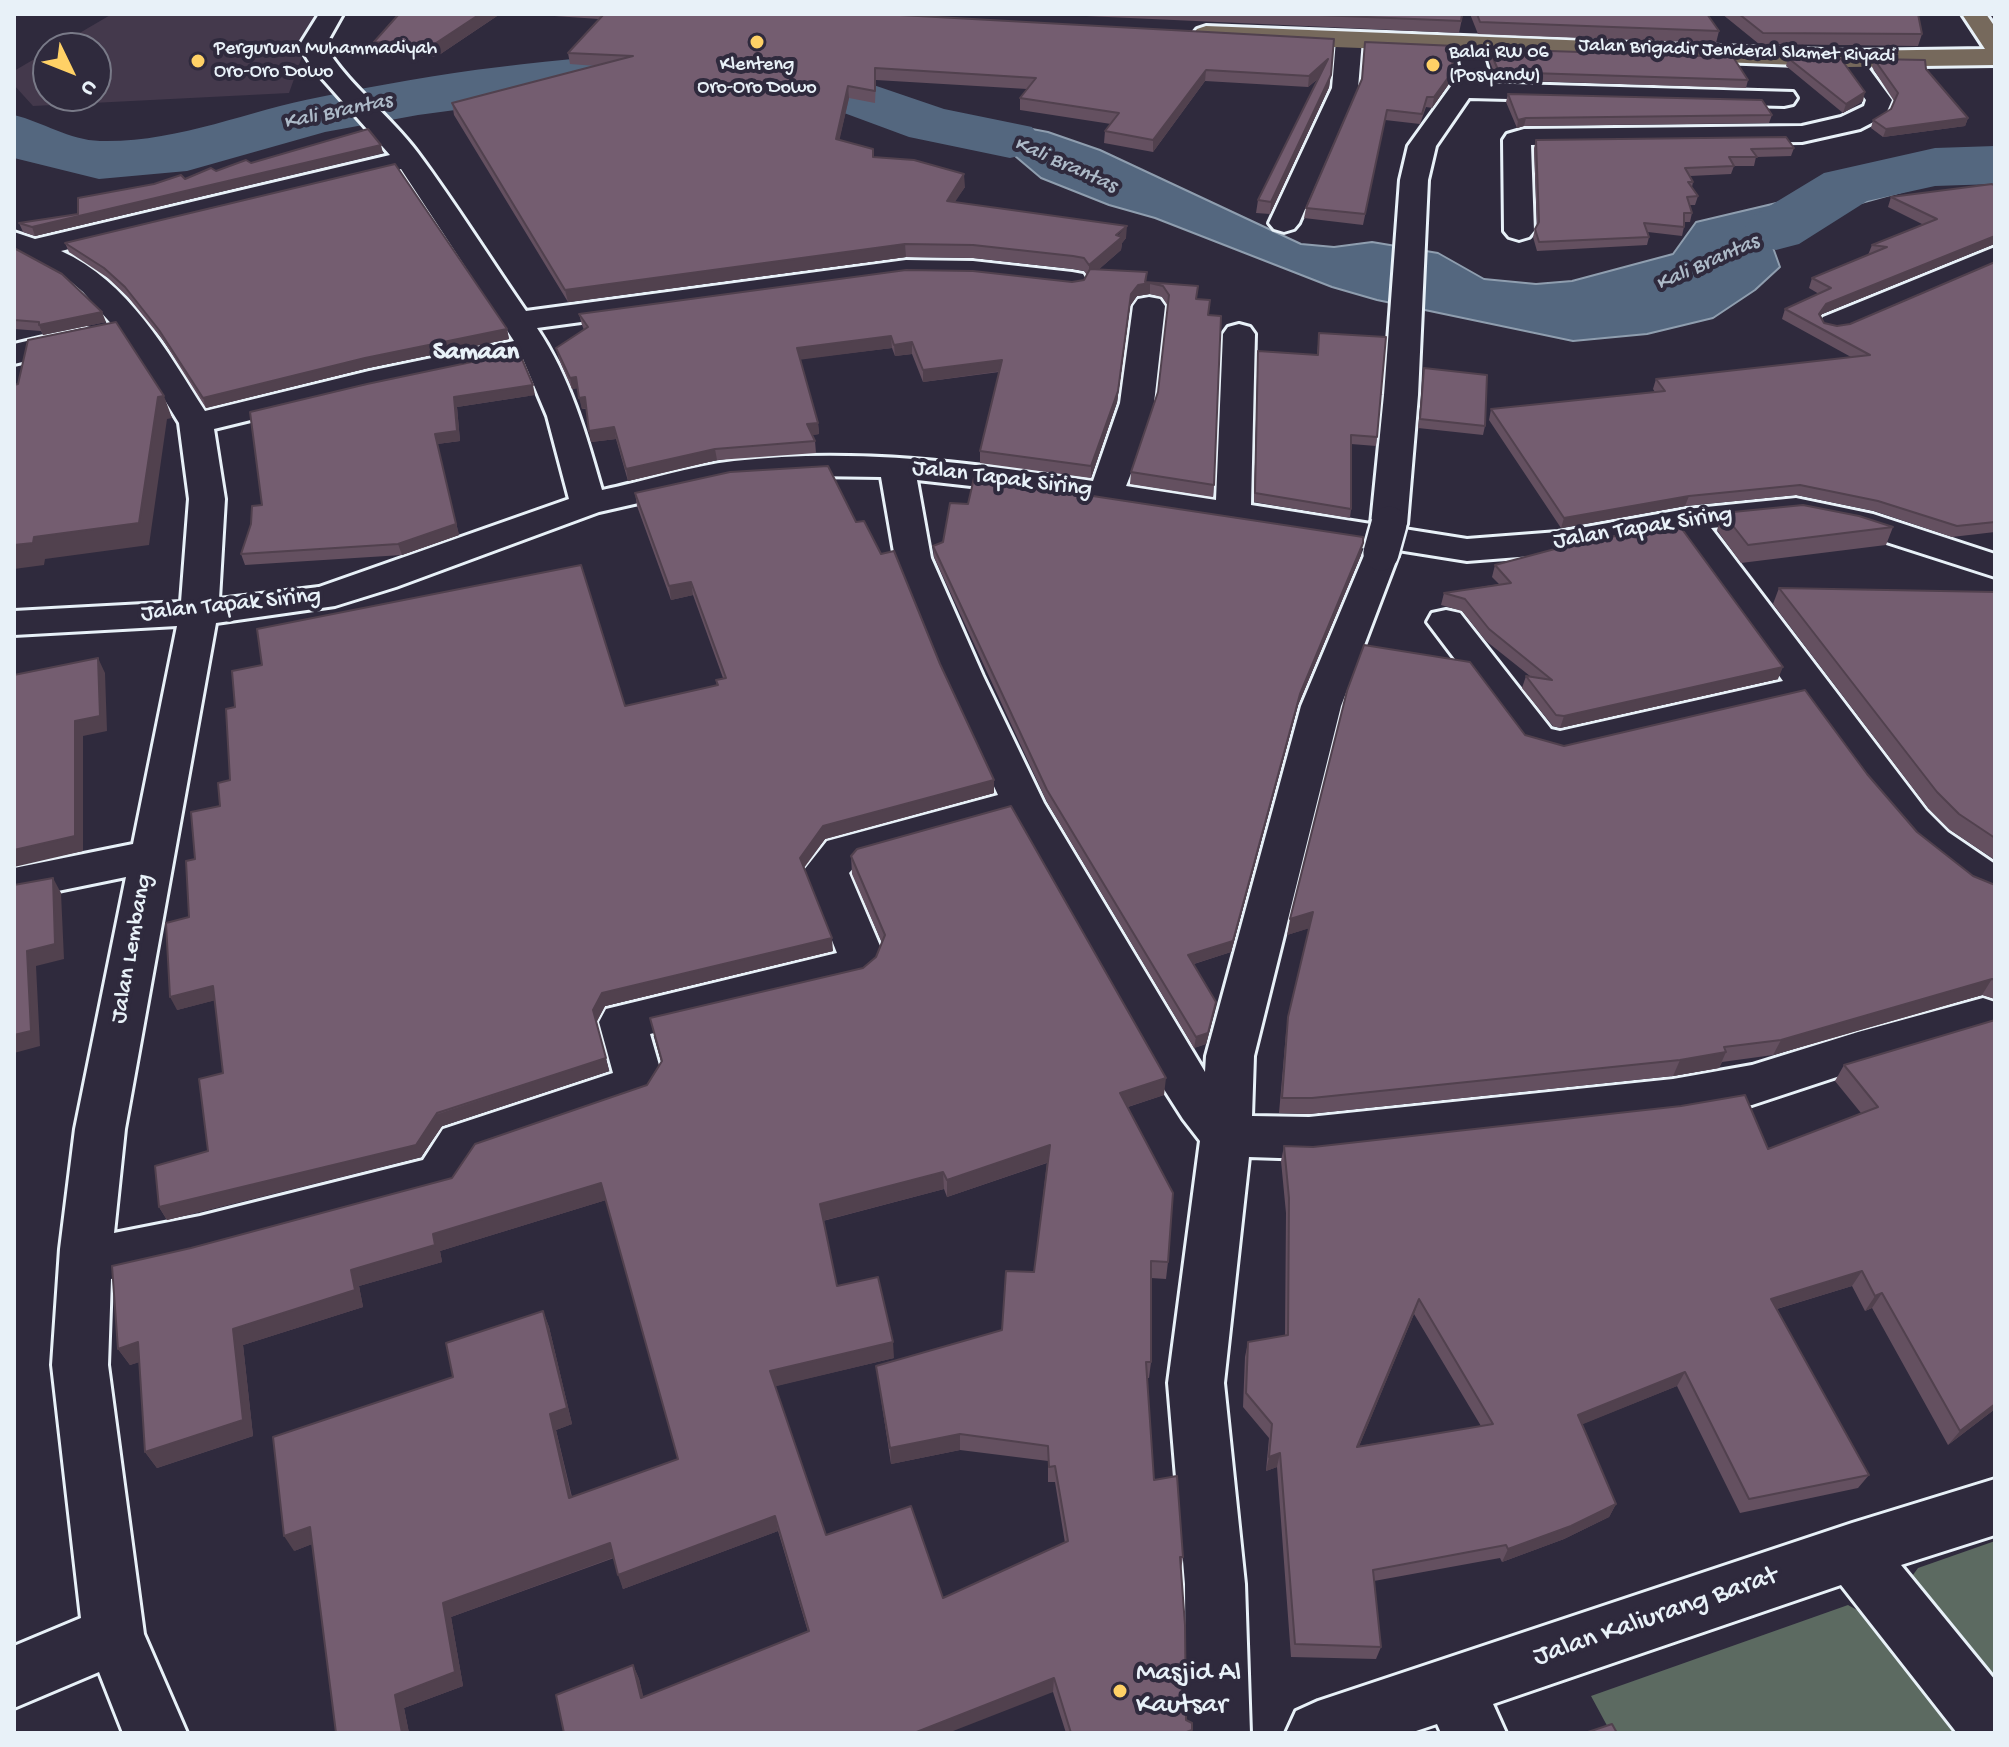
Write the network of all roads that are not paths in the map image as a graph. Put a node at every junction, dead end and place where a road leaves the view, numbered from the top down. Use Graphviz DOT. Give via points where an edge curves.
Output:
graph roads {
  1 [pos="331,14"];
  2 [pos="1974,14"];
  3 [pos="1187,33"];
  4 [pos="1349,40"];
  5 [pos="1470,43"];
  6 [pos="1995,46"];
  7 [pos="1995,57"];
  8 [pos="1849,59"];
  9 [pos="1459,90"];
  10 [pos="1784,98"];
  11 [pos="408,159"];
  12 [pos="1284,223"];
  13 [pos="1519,231"];
  14 [pos="23,245"];
  15 [pos="1995,256"];
  16 [pos="1072,281"];
  17 [pos="1149,306"];
  18 [pos="120,314"];
  19 [pos="1834,324"];
  20 [pos="1239,334"];
  21 [pos="526,335"];
  22 [pos="14,354"];
  23 [pos="196,423"];
  24 [pos="897,467"];
  25 [pos="1106,493"];
  26 [pos="588,504"];
  27 [pos="1233,514"];
  28 [pos="1686,520"];
  29 [pos="1995,566"];
  30 [pos="199,613"];
  31 [pos="1446,622"];
  32 [pos="14,623"];
  33 [pos="1809,688"];
  34 [pos="1023,803"];
  35 [pos="151,856"];
  36 [pos="14,884"];
  37 [pos="1995,886"];
  38 [pos="1983,1017"];
  39 [pos="1226,1136"];
  40 [pos="86,1261"];
  41 [pos="1995,1507"];
  42 [pos="1852,1552"];
  43 [pos="114,1635"];
  44 [pos="14,1677"];
  45 [pos="1463,1710"];
  46 [pos="1995,1730"];
  47 [pos="155,1733"];
  48 [pos="1218,1733"];
  49 [pos="1318,1733"];
  1 -- 11 [label="street" via="312,46"];
  2 -- 6 [label="main road"];
  3 -- 4 [label="main road, Jalan Brigadir Jenderal Slamet Riyadi"];
  4 -- 5 [label="main road, Jalan Brigadir Jenderal Slamet Riyadi"];
  4 -- 12 [label="street" via="1345,88"];
  5 -- 8 [label="main road, Jalan Brigadir Jenderal Slamet Riyadi"];
  5 -- 9 [label="street" via="1475,71"];
  7 -- 8 [label="main road, Jalan Brigadir Jenderal Slamet Riyadi"];
  8 -- 13 [label="street" via="1879,100 1876,110 1850,123 1802,134 1517,140"];
  9 -- 10 [label="street"];
  9 -- 39 [label="street" via="1422,146 1414,180 1385,538 1321,706 1230,1056"];
  11 -- 14 [label="street" via="338,165"];
  11 -- 21 [label="street"];
  14 -- 18 [label="street, Jalan Lembang" via="73,268"];
  15 -- 19 [label="street"];
  16 -- 21 [label="street" via="906,269 570,313"];
  17 -- 25 [label="street" via="1137,403"];
  18 -- 22 [label="street"];
  18 -- 23 [label="street, Jalan Lembang" via="145,342"];
  20 -- 27 [label="street"];
  21 -- 23 [label="street"];
  21 -- 26 [label="street" via="564,416"];
  23 -- 30 [label="street, Jalan Lembang" via="207,499"];
  24 -- 25 [label="street, Jalan Tapak Siring"];
  24 -- 26 [label="street, Jalan Tapak Siring" via="731,472"];
  24 -- 34 [label="street" via="913,558"];
  25 -- 27 [label="street, Jalan Tapak Siring"];
  26 -- 30 [label="street, Jalan Tapak Siring" via="322,598"];
  27 -- 28 [label="street, Jalan Tapak Siring" via="1467,550 1558,543"];
  28 -- 29 [label="street, Jalan Tapak Siring" via="1796,509 1830,514"];
  28 -- 33 [label="street"];
  30 -- 32 [label="street, Jalan Tapak Siring"];
  30 -- 35 [label="street, Jalan Lembang"];
  31 -- 33 [label="street" via="1537,739 1547,744"];
  33 -- 37 [label="street" via="1911,821"];
  34 -- 39 [label="street" via="1163,1048"];
  34 -- 40 [label="street" via="842,852 826,870 860,961 848,970 623,1022 639,1079 633,1086 461,1144 440,1177 200,1239"];
  35 -- 36 [label="street"];
  35 -- 40 [label="street, Jalan Lembang" via="100,1129"];
  38 -- 39 [label="street" via="1752,1085 1673,1099 1309,1138"];
  39 -- 48 [label="street" via="1196,1383 1215,1584"];
  40 -- 43 [label="street, Jalan Lembang" via="80,1365"];
  41 -- 42 [label="street, Jalan Kaliurang Barat"];
  42 -- 45 [label="street, Jalan Kaliurang Barat"];
  42 -- 46 [label="street"];
  43 -- 44 [label="street"];
  43 -- 47 [label="street, Jalan Lembang"];
  45 -- 49 [label="street, Jalan Kaliurang Barat"];
}
